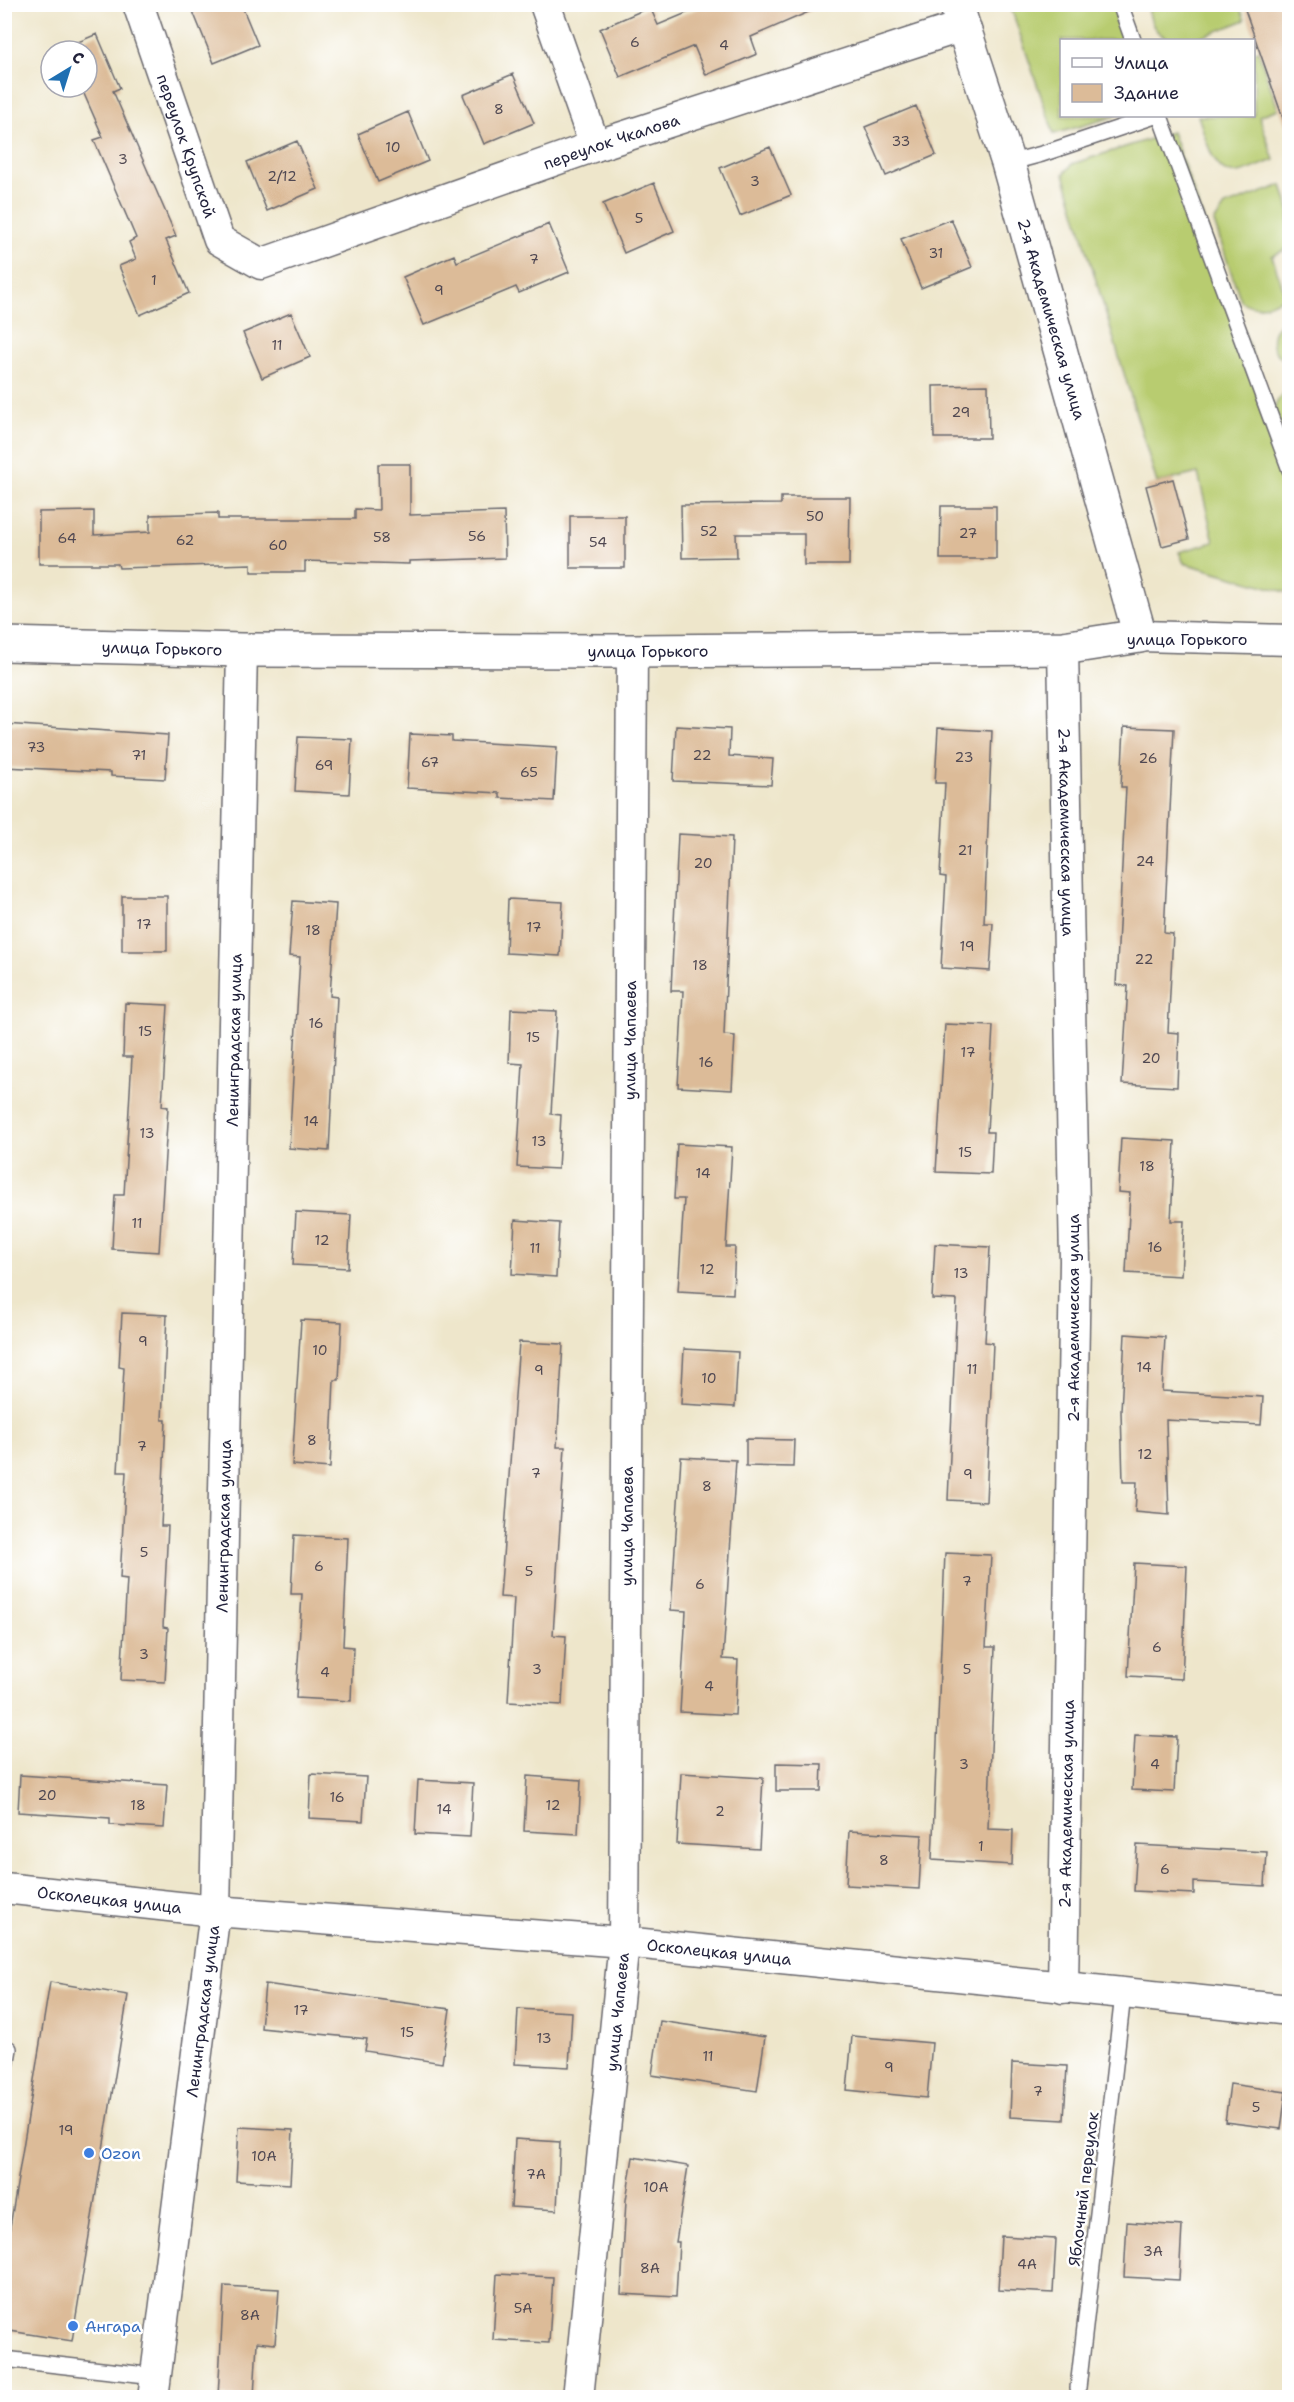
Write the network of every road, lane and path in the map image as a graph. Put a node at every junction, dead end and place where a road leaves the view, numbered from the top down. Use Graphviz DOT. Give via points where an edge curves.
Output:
graph roads {
  1 [pos="138,4"];
  2 [pos="545,4"];
  3 [pos="1120,4"];
  4 [pos="960,15"];
  5 [pos="1133,39"];
  6 [pos="1152,117"];
  7 [pos="1160,117"];
  8 [pos="595,146"];
  9 [pos="1008,163"];
  10 [pos="261,264"];
  11 [pos="1290,470"];
  12 [pos="1140,636"];
  13 [pos="1290,640"];
  14 [pos="4,644"];
  15 [pos="1063,648"];
  16 [pos="242,650"];
  17 [pos="633,651"];
  18 [pos="4,1888"];
  19 [pos="215,1911"];
  20 [pos="624,1942"];
  21 [pos="1063,1988"];
  22 [pos="1123,1995"];
  23 [pos="1290,2010"];
  24 [pos="9,2049"];
  25 [pos="4,2077"];
  26 [pos="4,2359"];
  27 [pos="154,2387"];
  28 [pos="1078,2388"];
  29 [pos="578,2397"];
  1 -- 10 [label="street, переулок Крупской" via="219,240"];
  2 -- 8 [label="street"];
  3 -- 5 [label="lane"];
  4 -- 8 [label="street, переулок Чкалова"];
  4 -- 9 [label="street, 2-я Академическая улица"];
  6 -- 9 [label="lane"];
  7 -- 11 [label="lane"];
  8 -- 10 [label="street, переулок Чкалова"];
  9 -- 12 [label="street, 2-я Академическая улица"];
  12 -- 13 [label="street, улица Горького"];
  12 -- 15 [label="street, улица Горького"];
  14 -- 16 [label="street, улица Горького"];
  15 -- 17 [label="street, улица Горького"];
  15 -- 21 [label="street, 2-я Академическая улица" via="1075,1261"];
  16 -- 17 [label="street, улица Горького"];
  16 -- 19 [label="street, Ленинградская улица"];
  17 -- 20 [label="street, улица Чапаева"];
  18 -- 19 [label="street, Осколецкая улица"];
  19 -- 20 [label="street, Осколецкая улица"];
  19 -- 27 [label="street, Ленинградская улица"];
  20 -- 21 [label="street, Осколецкая улица"];
  20 -- 29 [label="street, улица Чапаева"];
  21 -- 22 [label="street, Осколецкая улица"];
  22 -- 23 [label="street, Осколецкая улица"];
  22 -- 28 [label="lane, Яблочный переулок"];
  24 -- 25 [label="lane"];
  26 -- 27 [label="lane"];
}
